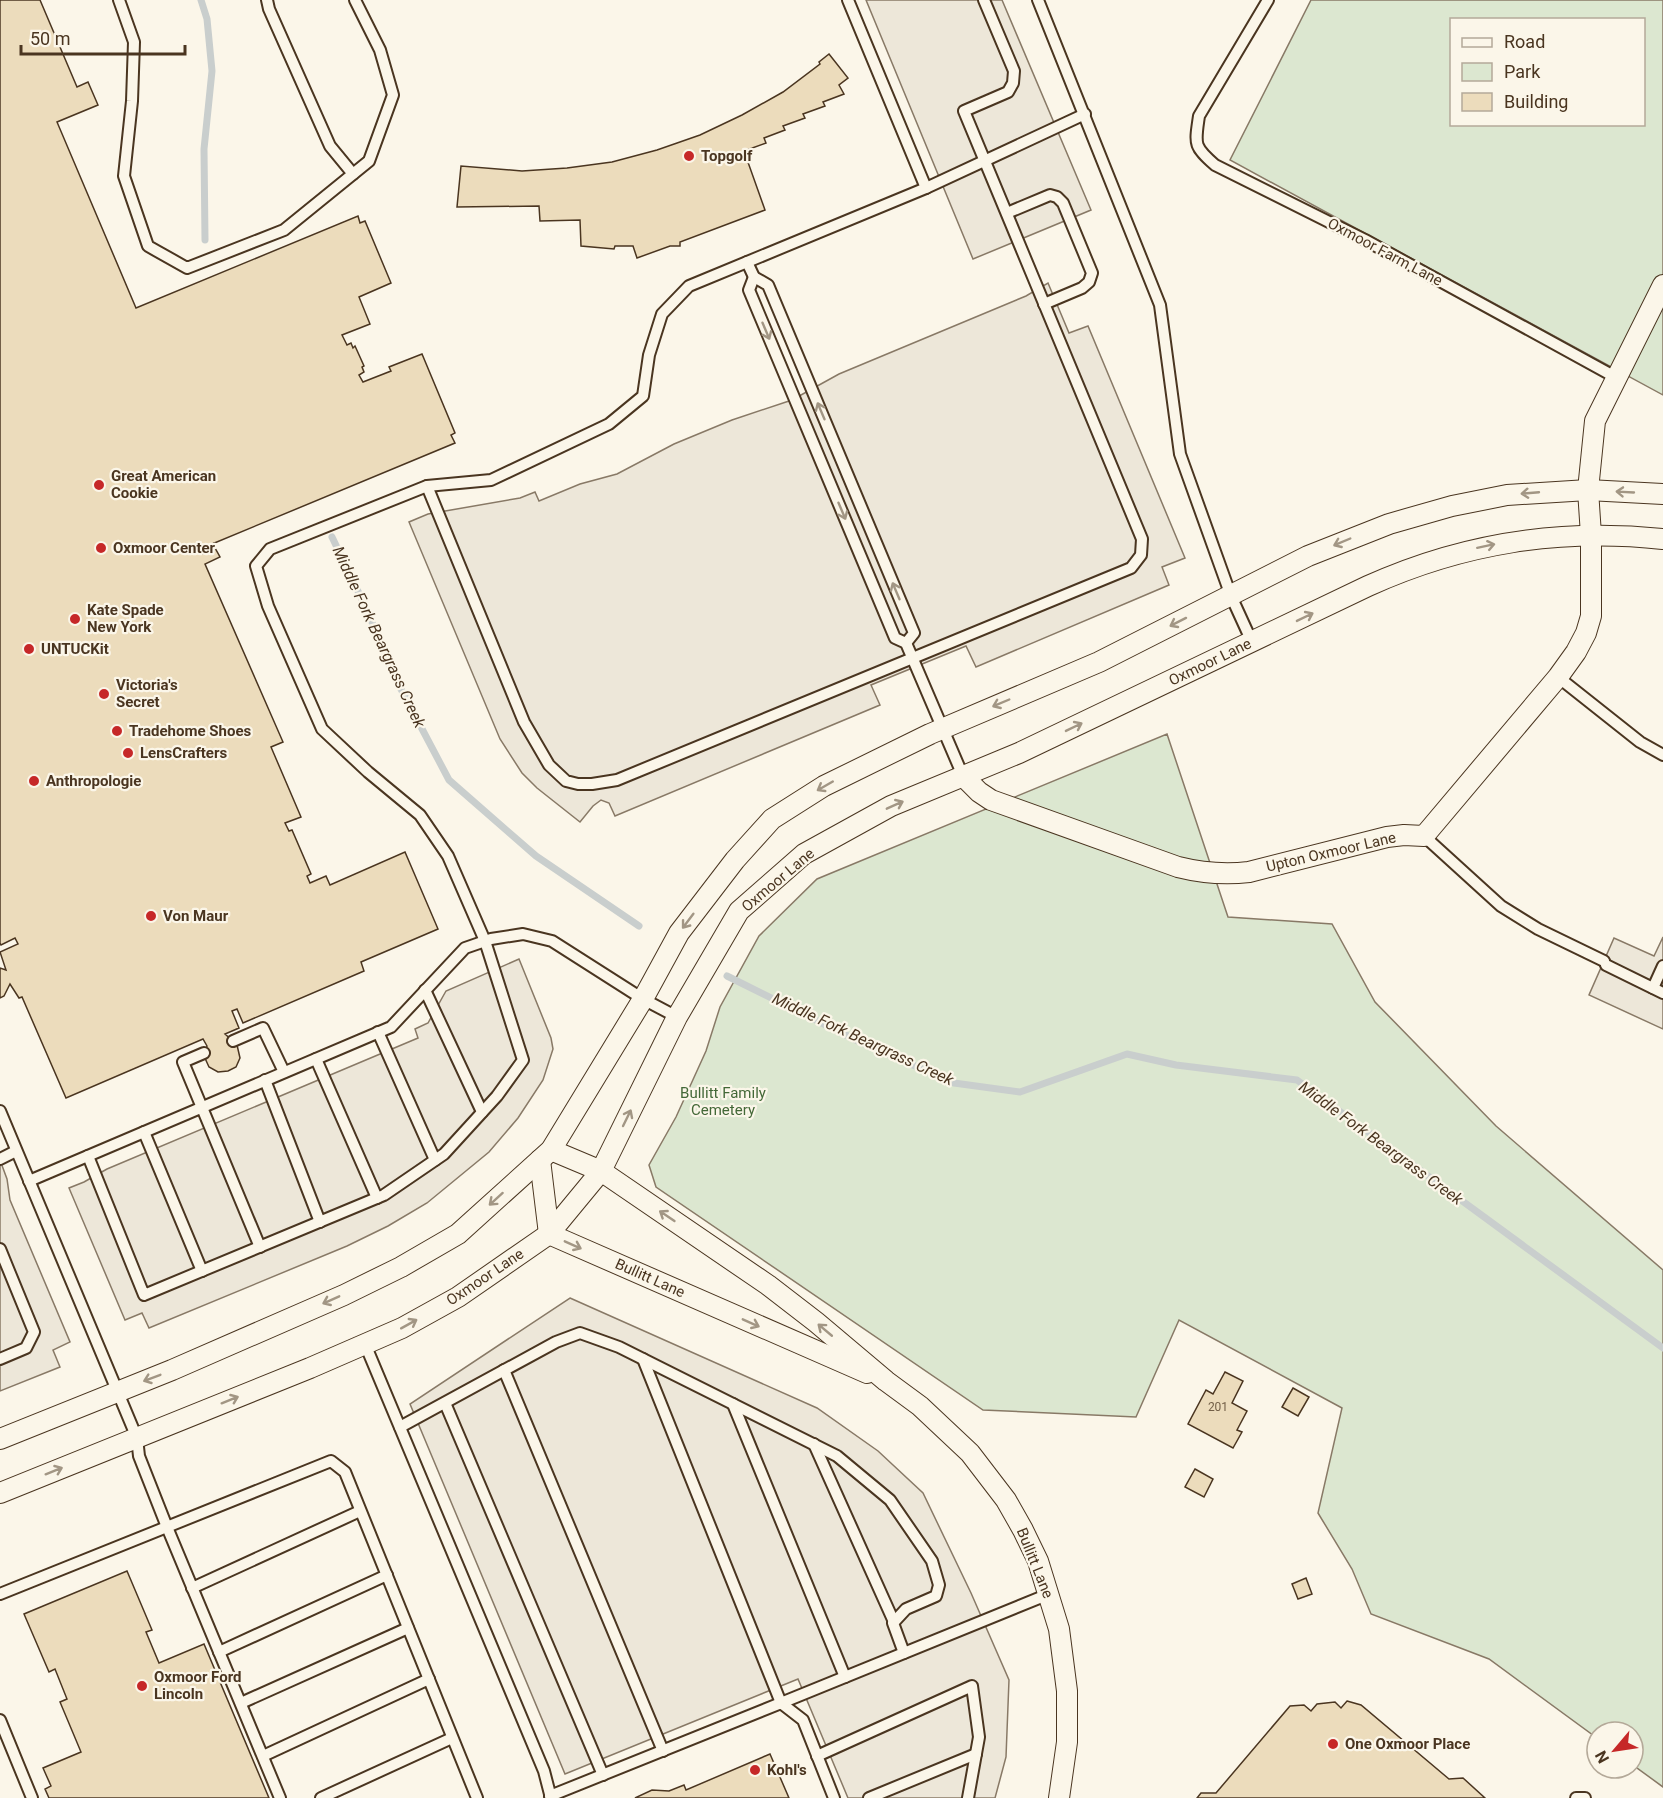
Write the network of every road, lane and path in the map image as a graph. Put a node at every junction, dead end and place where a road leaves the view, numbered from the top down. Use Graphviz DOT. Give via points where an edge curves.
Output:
graph roads {
  1 [pos="119,0"];
  2 [pos="267,0"];
  3 [pos="356,0"];
  4 [pos="848,0"];
  5 [pos="984,0"];
  6 [pos="1038,0"];
  7 [pos="1268,0"];
  8 [pos="1085,114"];
  9 [pos="985,161"];
  10 [pos="353,174"];
  11 [pos="926,188"];
  12 [pos="1007,213"];
  13 [pos="747,262"];
  14 [pos="754,277"];
  15 [pos="1663,285"];
  16 [pos="1044,304"];
  17 [pos="1617,378"];
  18 [pos="427,486"];
  19 [pos="1588,490"];
  20 [pos="1663,494"];
  21 [pos="1591,535"];
  22 [pos="1663,538"];
  23 [pos="1231,596"];
  24 [pos="1252,642"];
  25 [pos="906,643"];
  26 [pos="912,657"];
  27 [pos="1558,677"];
  28 [pos="943,728"];
  29 [pos="1663,755"];
  30 [pos="963,776"];
  31 [pos="1424,836"];
  32 [pos="485,941"];
  33 [pos="1663,966"];
  34 [pos="425,990"];
  35 [pos="1658,991"];
  36 [pos="643,999"];
  37 [pos="677,1017"];
  38 [pos="378,1032"];
  39 [pos="233,1041"];
  40 [pos="204,1053"];
  41 [pos="316,1059"];
  42 [pos="284,1072"];
  43 [pos="265,1080"];
  44 [pos="203,1107"];
  45 [pos="0,1111"];
  46 [pos="482,1112"];
  47 [pos="144,1132"];
  48 [pos="16,1151"];
  49 [pos="88,1155"];
  50 [pos="545,1155"];
  51 [pos="0,1159"];
  52 [pos="435,1160"];
  53 [pos="602,1171"];
  54 [pos="29,1181"];
  55 [pos="377,1198"];
  56 [pos="320,1222"];
  57 [pos="549,1234"];
  58 [pos="260,1247"];
  59 [pos="0,1249"];
  60 [pos="202,1271"];
  61 [pos="365,1344"];
  62 [pos="0,1359"];
  63 [pos="643,1359"];
  64 [pos="504,1370"];
  65 [pos="886,1381"];
  66 [pos="118,1391"];
  67 [pos="445,1402"];
  68 [pos="733,1404"];
  69 [pos="400,1427"];
  70 [pos="0,1438"];
  71 [pos="137,1438"];
  72 [pos="814,1444"];
  73 [pos="0,1493"];
  74 [pos="360,1511"];
  75 [pos="167,1527"];
  76 [pos="387,1575"];
  77 [pos="192,1588"];
  78 [pos="0,1594"];
  79 [pos="1048,1594"];
  80 [pos="894,1622"];
  81 [pos="408,1628"];
  82 [pos="219,1652"];
  83 [pos="904,1653"];
  84 [pos="845,1677"];
  85 [pos="429,1679"];
  86 [pos="240,1703"];
  87 [pos="782,1703"];
  88 [pos="0,1720"];
  89 [pos="452,1738"];
  90 [pos="663,1751"];
  91 [pos="976,1754"];
  92 [pos="263,1756"];
  93 [pos="817,1756"];
  94 [pos="603,1775"];
  95 [pos="473,1797"];
  96 [pos="551,1797"];
  97 [pos="32,1798"];
  98 [pos="280,1798"];
  99 [pos="321,1798"];
  100 [pos="834,1798"];
  101 [pos="869,1798"];
  102 [pos="968,1798"];
  103 [pos="1059,1798"];
  104 [pos="1576,1798"];
  105 [pos="1585,1798"];
  1 -- 10 [label="lane" via="134,42 124,176 148,246 187,268 284,230"];
  2 -- 10 [label="lane" via="330,146"];
  3 -- 10 [label="lane" via="380,50 393,95 369,161"];
  4 -- 11 [label="lane"];
  5 -- 9 [label="lane" via="1014,71 1008,92 964,111"];
  6 -- 8 [label="lane"];
  7 -- 17 [label="lane, Oxmoor Farm Lane" via="1199,116 1196,138 1200,152 1215,165 1365,240"];
  8 -- 9 [label="lane"];
  8 -- 23 [label="lane" via="1160,305 1180,454"];
  9 -- 11 [label="lane"];
  9 -- 12 [label="lane"];
  11 -- 13 [label="lane"];
  12 -- 16 [label="lane"];
  12 -- 16 [label="lane" via="1050,195 1057,197 1092,273 1082,288"];
  13 -- 14 [label="lane"];
  13 -- 18 [label="lane" via="689,286 662,314 649,355 643,396 609,423 491,480"];
  14 -- 25 [label="lane, one-way" via="749,290 895,638"];
  25 -- 14 [label="lane, one-way" via="914,633 768,285"];
  15 -- 17 [label="street"];
  16 -- 26 [label="lane" via="1142,538 1141,555 1131,568"];
  17 -- 19 [label="street" via="1595,421"];
  18 -- 26 [label="lane" via="524,722 549,765 566,781 592,784 617,780"];
  18 -- 32 [label="lane" via="270,549 256,566 268,606 322,729 420,815 448,856"];
  20 -- 19 [label="street, one-way"];
  19 -- 21 [label="street"];
  19 -- 23 [label="street, one-way" via="1507,495 1421,514 1308,556"];
  21 -- 22 [label="street, Oxmoor Lane"];
  24 -- 21 [label="street, Oxmoor Lane, one-way" via="1368,586 1440,558 1500,543"];
  21 -- 27 [label="street" via="1591,616 1576,652"];
  23 -- 24 [label="lane"];
  23 -- 28 [label="street, one-way" via="1099,662"];
  30 -- 24 [label="street, Oxmoor Lane, one-way"];
  25 -- 26 [label="lane"];
  26 -- 28 [label="lane"];
  27 -- 29 [label="lane" via="1640,742"];
  27 -- 31 [label="street"];
  28 -- 30 [label="lane"];
  28 -- 36 [label="street, one-way" via="841,777 772,819 679,933"];
  30 -- 31 [label="street, Upton Oxmoor Lane" via="991,800 1201,872 1249,872 1387,837"];
  37 -- 30 [label="street, Oxmoor Lane, one-way" via="739,911 804,854 891,806"];
  31 -- 35 [label="lane" via="1502,906"];
  32 -- 34 [label="lane" via="465,948"];
  32 -- 36 [label="lane" via="522,934 552,942"];
  32 -- 46 [label="lane" via="523,1060"];
  33 -- 35 [label="lane"];
  34 -- 38 [label="lane" via="392,1027"];
  34 -- 46 [label="lane"];
  36 -- 37 [label="lane"];
  36 -- 50 [label="street"];
  53 -- 37 [label="street, Oxmoor Lane, one-way"];
  38 -- 41 [label="lane"];
  38 -- 52 [label="lane"];
  39 -- 42 [label="lane" via="263,1028"];
  40 -- 44 [label="lane" via="183,1062"];
  41 -- 42 [label="lane"];
  41 -- 55 [label="lane"];
  42 -- 43 [label="lane"];
  43 -- 44 [label="lane"];
  43 -- 56 [label="lane"];
  44 -- 47 [label="lane"];
  44 -- 58 [label="lane"];
  45 -- 48 [label="lane"];
  46 -- 52 [label="lane"];
  47 -- 49 [label="lane"];
  47 -- 60 [label="lane"];
  48 -- 51 [label="lane"];
  48 -- 54 [label="lane"];
  49 -- 54 [label="lane"];
  49 -- 60 [label="lane" via="144,1295"];
  50 -- 53 [label="street, Bullitt Lane"];
  50 -- 57 [label="street"];
  50 -- 66 [label="street, one-way" via="458,1234 401,1267"];
  52 -- 55 [label="lane"];
  53 -- 57 [label="street, Oxmoor Lane"];
  65 -- 53 [label="street, Bullitt Lane, one-way" via="768,1285"];
  54 -- 66 [label="lane"];
  55 -- 56 [label="lane"];
  56 -- 58 [label="lane"];
  61 -- 57 [label="street, Oxmoor Lane, one-way" via="458,1297"];
  57 -- 65 [label="street, Bullitt Lane, one-way"];
  58 -- 60 [label="lane"];
  59 -- 62 [label="lane" via="34,1332 26,1348"];
  61 -- 69 [label="lane"];
  71 -- 61 [label="street, Oxmoor Lane, one-way"];
  63 -- 64 [label="lane" via="580,1333"];
  63 -- 68 [label="lane"];
  63 -- 87 [label="lane"];
  64 -- 67 [label="lane"];
  64 -- 90 [label="lane"];
  65 -- 79 [label="street, Bullitt Lane" via="920,1406 970,1453 1006,1500 1028,1540"];
  66 -- 70 [label="street"];
  66 -- 71 [label="lane"];
  67 -- 69 [label="lane"];
  67 -- 94 [label="lane"];
  68 -- 72 [label="lane"];
  68 -- 84 [label="lane"];
  69 -- 96 [label="lane"];
  73 -- 71 [label="street, Oxmoor Lane, one-way"];
  71 -- 75 [label="lane" via="139,1456"];
  72 -- 80 [label="lane"];
  72 -- 80 [label="lane" via="837,1456 890,1500 932,1561 939,1585 936,1596 906,1609"];
  74 -- 75 [label="lane" via="345,1472 331,1461"];
  74 -- 76 [label="lane"];
  74 -- 77 [label="lane"];
  75 -- 77 [label="lane"];
  75 -- 78 [label="lane"];
  76 -- 81 [label="lane"];
  76 -- 82 [label="lane"];
  77 -- 82 [label="lane"];
  79 -- 83 [label="lane"];
  79 -- 103 [label="street, Bullitt Lane" via="1059,1629 1067,1691 1067,1742"];
  80 -- 83 [label="lane"];
  81 -- 85 [label="lane"];
  81 -- 86 [label="lane"];
  82 -- 86 [label="lane"];
  83 -- 84 [label="lane"];
  84 -- 87 [label="lane"];
  85 -- 89 [label="lane"];
  85 -- 92 [label="lane"];
  86 -- 92 [label="lane"];
  87 -- 90 [label="lane"];
  87 -- 93 [label="lane" via="803,1720"];
  88 -- 97 [label="lane"];
  89 -- 95 [label="lane"];
  89 -- 99 [label="lane"];
  90 -- 94 [label="lane"];
  91 -- 93 [label="lane" via="979,1737 972,1686"];
  91 -- 101 [label="lane"];
  91 -- 102 [label="lane"];
  92 -- 98 [label="lane"];
  93 -- 100 [label="lane"];
  94 -- 96 [label="lane"];
  104 -- 105 [label="lane"];
}
